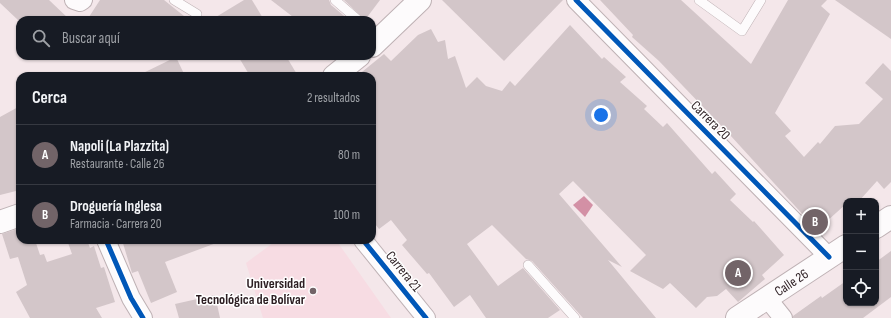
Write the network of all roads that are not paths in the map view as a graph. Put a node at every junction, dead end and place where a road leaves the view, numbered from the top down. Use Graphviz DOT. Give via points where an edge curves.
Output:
graph roads {
  1 [pos="174,0"];
  2 [pos="335,0"];
  3 [pos="420,0"];
  4 [pos="576,0"];
  5 [pos="699,0"];
  6 [pos="760,0"];
  7 [pos="197,14"];
  8 [pos="353,16"];
  9 [pos="376,37"];
  10 [pos="354,60"];
  11 [pos="339,72"];
  12 [pos="16,216"];
  13 [pos="891,217"];
  14 [pos="0,222"];
  15 [pos="879,225"];
  16 [pos="108,244"];
  17 [pos="367,244"];
  18 [pos="838,252"];
  19 [pos="528,265"];
  20 [pos="767,298"];
  21 [pos="143,318"];
  22 [pos="426,318"];
  23 [pos="575,318"];
  24 [pos="737,318"];
  25 [pos="783,318"];
  1 -- 7 [label="lane"];
  2 -- 8 [label="lane"];
  3 -- 9 [label="street"];
  4 -- 18 [label="street, Carrera 20"];
  5 -- 6 [label="lane" via="742,31"];
  10 -- 11 [label="street"];
  12 -- 14 [label="street"];
  13 -- 15 [label="street"];
  16 -- 21 [label="street" via="131,298"];
  17 -- 22 [label="street, Carrera 21"];
  18 -- 20 [label="street, Calle 26"];
  19 -- 23 [label="lane"];
  20 -- 24 [label="street, Calle 26"];
  20 -- 25 [label="street"];
}
